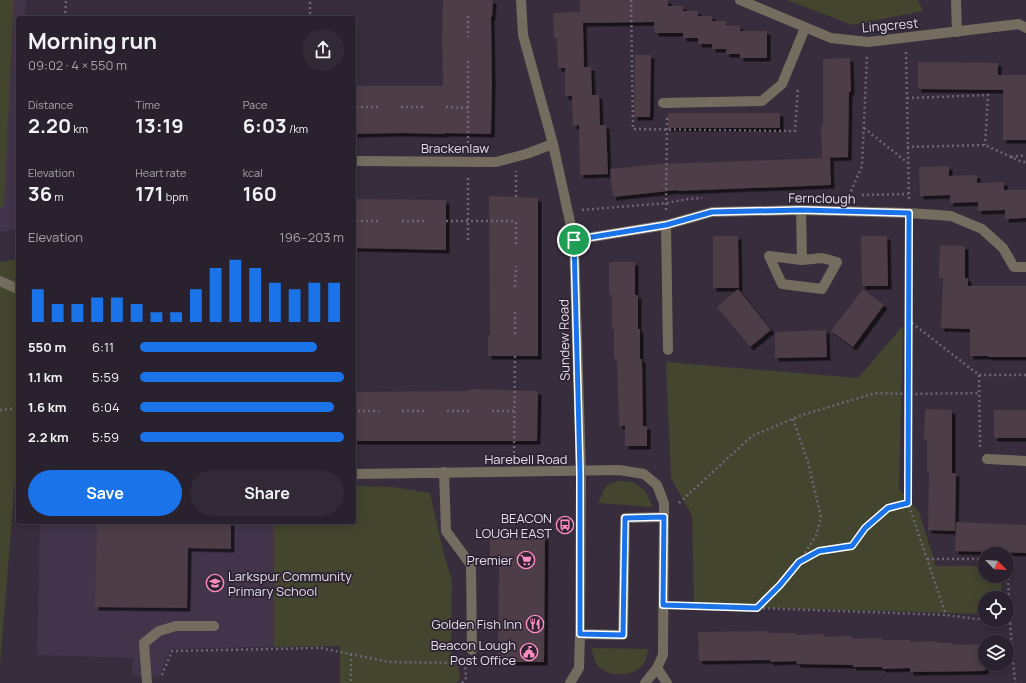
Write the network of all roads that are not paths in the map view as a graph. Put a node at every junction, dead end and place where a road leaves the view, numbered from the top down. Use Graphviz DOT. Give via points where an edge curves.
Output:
graph roads {
  1 [pos="521,0"];
  2 [pos="740,0"];
  3 [pos="956,0"];
  4 [pos="805,28"];
  5 [pos="1026,28"];
  6 [pos="957,32"];
  7 [pos="665,103"];
  8 [pos="553,144"];
  9 [pos="356,161"];
  10 [pos="801,210"];
  11 [pos="666,225"];
  12 [pos="574,240"];
  13 [pos="802,260"];
  14 [pos="1026,267"];
  15 [pos="0,281"];
  16 [pos="16,288"];
  17 [pos="668,350"];
  18 [pos="987,459"];
  19 [pos="1026,461"];
  20 [pos="444,472"];
  21 [pos="580,472"];
  22 [pos="356,474"];
  23 [pos="664,517"];
  24 [pos="214,626"];
  25 [pos="580,634"];
  26 [pos="472,650"];
  27 [pos="657,668"];
  28 [pos="147,683"];
  29 [pos="570,683"];
  30 [pos="645,683"];
  31 [pos="666,683"];
  1 -- 8 [label="street, Sundew Road" via="522,35"];
  2 -- 4 [label="street, Lingcrest"];
  3 -- 6 [label="street"];
  4 -- 6 [label="street, Lingcrest" via="831,38 868,42"];
  4 -- 7 [label="street" via="782,84 762,101"];
  5 -- 6 [label="street, Lingcrest" via="1019,24"];
  8 -- 9 [label="street, Brackenlaw" via="496,162"];
  8 -- 12 [label="street, Sundew Road"];
  10 -- 11 [label="street, Fernclough" via="712,212"];
  10 -- 13 [label="street"];
  10 -- 14 [label="street, Fernclough" via="951,216 982,229 1003,248 1014,267"];
  11 -- 12 [label="street, Fernclough"];
  11 -- 17 [label="street"];
  12 -- 21 [label="street, Sundew Road"];
  13 -- 13 [label="street" via="769,256 782,284 822,289 837,262 822,258"];
  15 -- 16 [label="street"];
  18 -- 19 [label="street"];
  20 -- 21 [label="street, Harebell Road"];
  20 -- 22 [label="street, Harebell Road"];
  20 -- 26 [label="street" via="446,531 471,565"];
  21 -- 23 [label="street, Harebell Road" via="619,470 644,474 657,485 664,503"];
  21 -- 25 [label="street, Sundew Road"];
  23 -- 25 [label="street" via="625,518 623,635"];
  23 -- 27 [label="street, Harebell Road" via="663,654"];
  24 -- 28 [label="street" via="176,626 159,631 144,643"];
  25 -- 29 [label="street, Sundew Road" via="579,668"];
  27 -- 30 [label="street, Harebell Road"];
  27 -- 31 [label="street"];
}
